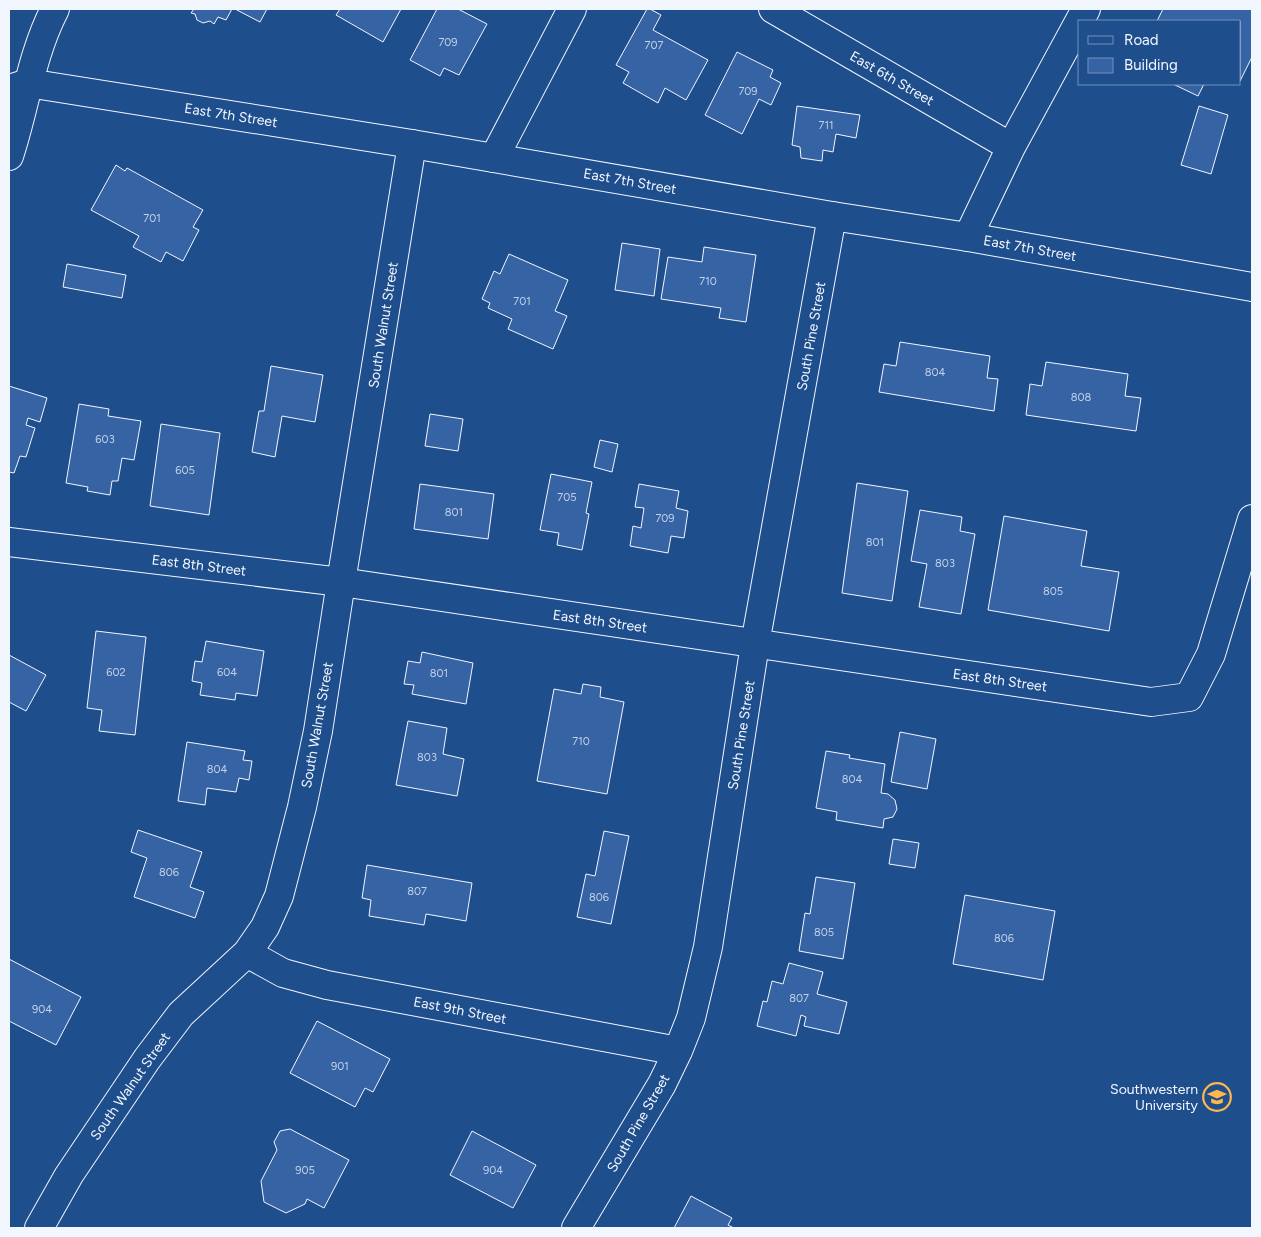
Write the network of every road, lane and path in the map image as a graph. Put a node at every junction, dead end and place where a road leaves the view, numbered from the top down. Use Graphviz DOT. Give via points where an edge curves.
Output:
graph roads {
  1 [pos="54,9"];
  2 [pos="572,9"];
  3 [pos="773,9"];
  4 [pos="1086,9"];
  5 [pos="1080,20"];
  6 [pos="1078,24"];
  7 [pos="18,86"];
  8 [pos="412,144"];
  9 [pos="1011,147"];
  10 [pos="9,156"];
  11 [pos="494,158"];
  12 [pos="832,216"];
  13 [pos="968,238"];
  14 [pos="1252,287"];
  15 [pos="1252,519"];
  16 [pos="9,542"];
  17 [pos="341,582"];
  18 [pos="756,644"];
  19 [pos="247,954"];
  20 [pos="678,1051"];
  21 [pos="39,1228"];
  22 [pos="576,1228"];
  1 -- 7 [label="street"];
  2 -- 11 [label="street"];
  3 -- 9 [label="street, East 6th Street"];
  4 -- 5 [label="street"];
  6 -- 9 [label="street"];
  7 -- 8 [label="street, East 7th Street"];
  7 -- 10 [label="street" via="14,142"];
  8 -- 11 [label="street, East 7th Street"];
  8 -- 17 [label="street, South Walnut Street"];
  9 -- 13 [label="street"];
  11 -- 12 [label="street, East 7th Street"];
  12 -- 13 [label="street, East 7th Street"];
  12 -- 18 [label="street, South Pine Street"];
  13 -- 14 [label="street, East 7th Street"];
  15 -- 18 [label="street, East 8th Street" via="1211,654 1190,697 1151,702"];
  16 -- 17 [label="street, East 8th Street"];
  17 -- 18 [label="street, East 8th Street"];
  17 -- 19 [label="street, South Walnut Street" via="318,731 302,807 279,896"];
  18 -- 20 [label="street, South Pine Street" via="708,947 691,1018"];
  19 -- 20 [label="street, East 9th Street" via="283,973 327,985"];
  19 -- 21 [label="street, South Walnut Street" via="181,1014 152,1051 69,1175"];
  20 -- 22 [label="street, South Pine Street" via="662,1084"];
}
